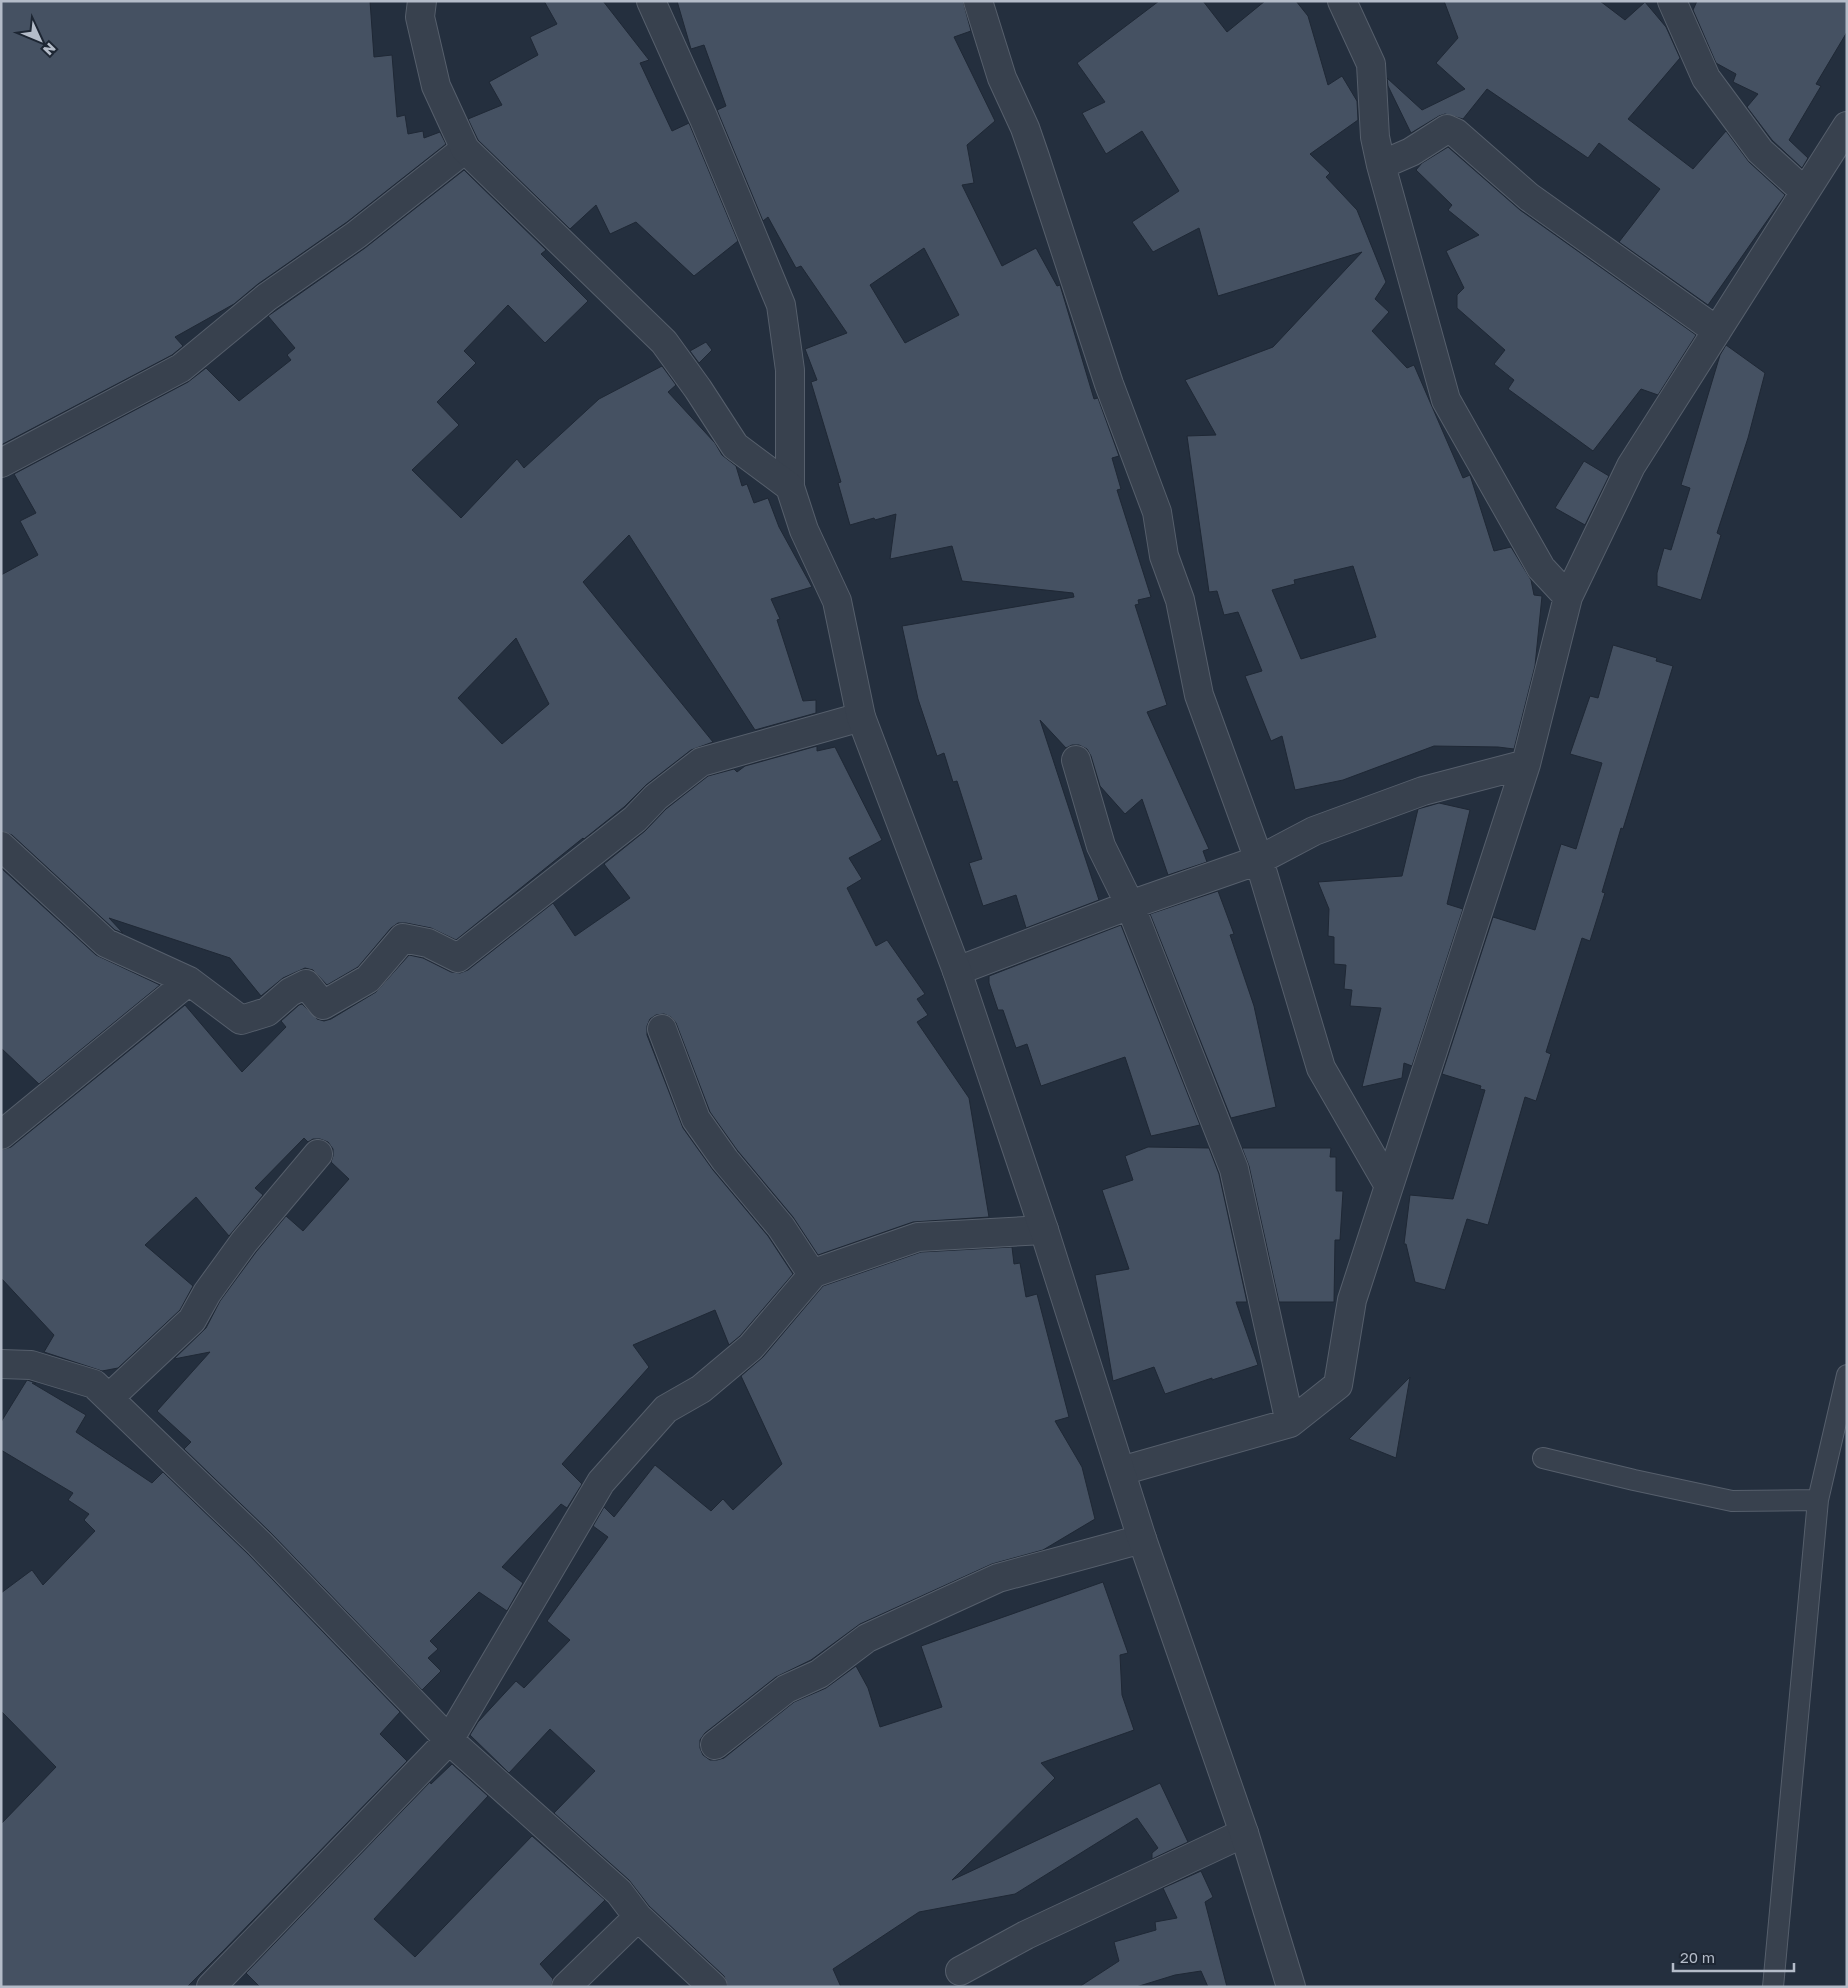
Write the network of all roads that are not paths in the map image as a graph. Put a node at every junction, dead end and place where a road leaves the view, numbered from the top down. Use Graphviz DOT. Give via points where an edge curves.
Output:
graph roads {
  1 [pos="422,1"];
  2 [pos="651,1"];
  3 [pos="978,1"];
  4 [pos="1342,1"];
  5 [pos="1672,1"];
  6 [pos="1847,126"];
  7 [pos="465,148"];
  8 [pos="1381,166"];
  9 [pos="1805,192"];
  10 [pos="1717,331"];
  11 [pos="1,463"];
  12 [pos="790,487"];
  13 [pos="1568,597"];
  14 [pos="860,717"];
  15 [pos="1076,760"];
  16 [pos="1526,764"];
  17 [pos="1,846"];
  18 [pos="1259,860"];
  19 [pos="1130,905"];
  20 [pos="957,971"];
  21 [pos="189,981"];
  22 [pos="662,1029"];
  23 [pos="1,1135"];
  24 [pos="318,1154"];
  25 [pos="1389,1186"];
  26 [pos="1044,1230"];
  27 [pos="814,1273"];
  28 [pos="1,1364"];
  29 [pos="1847,1375"];
  30 [pos="109,1398"];
  31 [pos="1290,1423"];
  32 [pos="1543,1458"];
  33 [pos="1121,1471"];
  34 [pos="1818,1500"];
  35 [pos="1142,1539"];
  36 [pos="449,1740"];
  37 [pos="715,1745"];
  38 [pos="1244,1833"];
  39 [pos="638,1917"];
  40 [pos="960,1971"];
  41 [pos="212,1987"];
  42 [pos="566,1987"];
  43 [pos="712,1987"];
  44 [pos="1291,1987"];
  45 [pos="1773,1987"];
  1 -- 7 [label="street" via="420,17 436,86"];
  2 -- 12 [label="street" via="781,305 790,370"];
  3 -- 18 [label="street" via="1002,78 1025,128 1109,384 1157,512 1164,556 1180,600 1199,695"];
  4 -- 8 [label="street" via="1371,64"];
  5 -- 9 [label="street" via="1706,78 1760,151"];
  6 -- 9 [label="street"];
  7 -- 11 [label="street" via="356,235 267,298 181,368"];
  7 -- 12 [label="street" via="664,342 735,446"];
  8 -- 10 [label="street" via="1447,129 1456,133 1529,197"];
  8 -- 13 [label="street" via="1446,400 1541,568"];
  9 -- 10 [label="street"];
  10 -- 13 [label="street" via="1631,466"];
  12 -- 14 [label="street" via="804,530 837,601"];
  13 -- 16 [label="street"];
  14 -- 20 [label="street"];
  14 -- 21 [label="street" via="700,762 656,797 635,819 458,958 428,943 403,938 368,979 323,1005 306,984 290,992 267,1012 242,1020"];
  15 -- 19 [label="street" via="1101,846"];
  16 -- 18 [label="street" via="1422,791 1314,831"];
  16 -- 25 [label="street"];
  17 -- 21 [label="street" via="106,943"];
  18 -- 19 [label="street"];
  18 -- 25 [label="street" via="1321,1068"];
  19 -- 20 [label="street"];
  19 -- 31 [label="street" via="1234,1169"];
  20 -- 26 [label="street"];
  21 -- 23 [label="street"];
  22 -- 27 [label="street" via="696,1120"];
  24 -- 30 [label="street" via="244,1242 207,1292 192,1320"];
  25 -- 31 [label="street" via="1352,1300 1338,1385"];
  26 -- 27 [label="street" via="918,1237"];
  26 -- 33 [label="street"];
  27 -- 36 [label="street" via="751,1347 702,1389 666,1410 601,1482"];
  28 -- 30 [label="street" via="31,1365 94,1384"];
  29 -- 34 [label="lane"];
  30 -- 36 [label="street" via="259,1543"];
  31 -- 33 [label="street"];
  32 -- 34 [label="lane" via="1732,1501"];
  33 -- 35 [label="street"];
  34 -- 45 [label="lane"];
  35 -- 37 [label="street" via="998,1578 867,1638 818,1674 786,1689"];
  35 -- 38 [label="street"];
  36 -- 39 [label="street" via="619,1892"];
  36 -- 41 [label="street"];
  38 -- 40 [label="street" via="1034,1931"];
  38 -- 44 [label="street"];
  39 -- 42 [label="street"];
  39 -- 43 [label="street"];
}
